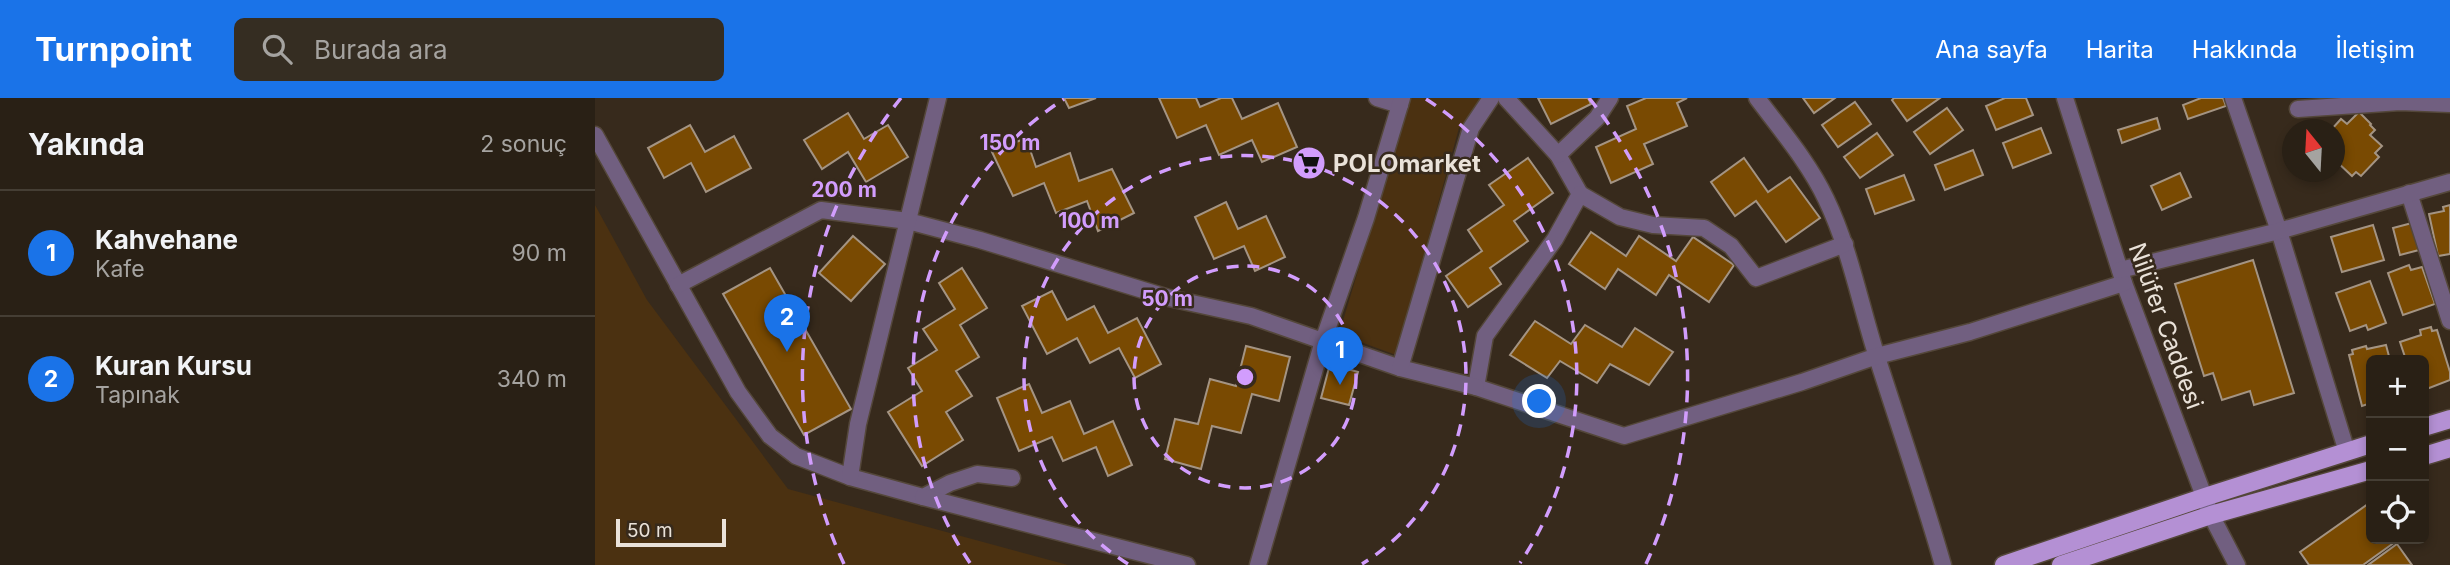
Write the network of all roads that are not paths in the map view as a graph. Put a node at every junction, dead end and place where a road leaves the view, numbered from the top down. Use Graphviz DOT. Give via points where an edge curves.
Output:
graph roads {
  1 [pos="938,98"];
  2 [pos="1377,98"];
  3 [pos="1491,98"];
  4 [pos="1506,98"];
  5 [pos="1610,98"];
  6 [pos="1757,98"];
  7 [pos="2065,98"];
  8 [pos="2233,98"];
  9 [pos="1401,102"];
  10 [pos="2450,104"];
  11 [pos="2298,109"];
  12 [pos="595,135"];
  13 [pos="1558,155"];
  14 [pos="2450,182"];
  15 [pos="2409,193"];
  16 [pos="1580,194"];
  17 [pos="908,221"];
  18 [pos="2279,231"];
  19 [pos="1845,244"];
  20 [pos="2122,277"];
  21 [pos="678,285"];
  22 [pos="2450,321"];
  23 [pos="1323,341"];
  24 [pos="1877,356"];
  25 [pos="1400,368"];
  26 [pos="1476,387"];
  27 [pos="2450,419"];
  28 [pos="2429,425"];
  29 [pos="2366,446"];
  30 [pos="2450,448"];
  31 [pos="2347,452"];
  32 [pos="2429,454"];
  33 [pos="2366,471"];
  34 [pos="849,477"];
  35 [pos="1012,478"];
  36 [pos="2205,496"];
  37 [pos="923,497"];
  38 [pos="2211,515"];
  39 [pos="1188,565"];
  40 [pos="1258,565"];
  41 [pos="1943,565"];
  42 [pos="2004,565"];
  43 [pos="2061,565"];
  44 [pos="2237,565"];
  1 -- 17 [label="street"];
  2 -- 9 [label="street"];
  3 -- 25 [label="street" via="1471,128"];
  4 -- 13 [label="street"];
  5 -- 13 [label="street" via="1597,118"];
  6 -- 19 [label="street" via="1826,198"];
  7 -- 20 [label="street, Nilüfer Caddesi"];
  8 -- 18 [label="street"];
  9 -- 23 [label="street"];
  10 -- 11 [label="street" via="2400,102"];
  12 -- 21 [label="street"];
  13 -- 16 [label="street"];
  14 -- 15 [label="street"];
  15 -- 18 [label="street"];
  15 -- 22 [label="street"];
  16 -- 19 [label="street" via="1620,217 1653,225 1704,228 1731,246 1756,278"];
  16 -- 26 [label="street" via="1555,239 1485,336"];
  17 -- 21 [label="street" via="821,210"];
  17 -- 23 [label="street" via="1169,298 1251,316"];
  17 -- 34 [label="street"];
  18 -- 20 [label="street"];
  18 -- 31 [label="street"];
  19 -- 24 [label="street"];
  20 -- 24 [label="street" via="1970,331"];
  20 -- 36 [label="street, Nilüfer Caddesi"];
  21 -- 34 [label="street" via="739,392 770,436 796,456"];
  23 -- 25 [label="street"];
  23 -- 40 [label="street"];
  24 -- 26 [label="street" via="1624,436"];
  24 -- 41 [label="street"];
  25 -- 26 [label="street"];
  27 -- 28 [label="main road"];
  29 -- 31 [label="main road"];
  30 -- 32 [label="main road"];
  31 -- 36 [label="main road"];
  33 -- 38 [label="main road"];
  34 -- 37 [label="street"];
  35 -- 37 [label="street" via="977,474"];
  36 -- 38 [label="street, Nilüfer Caddesi"];
  36 -- 42 [label="main road"];
  37 -- 39 [label="street"];
  38 -- 43 [label="main road"];
  38 -- 44 [label="street, Nilüfer Caddesi"];
}
